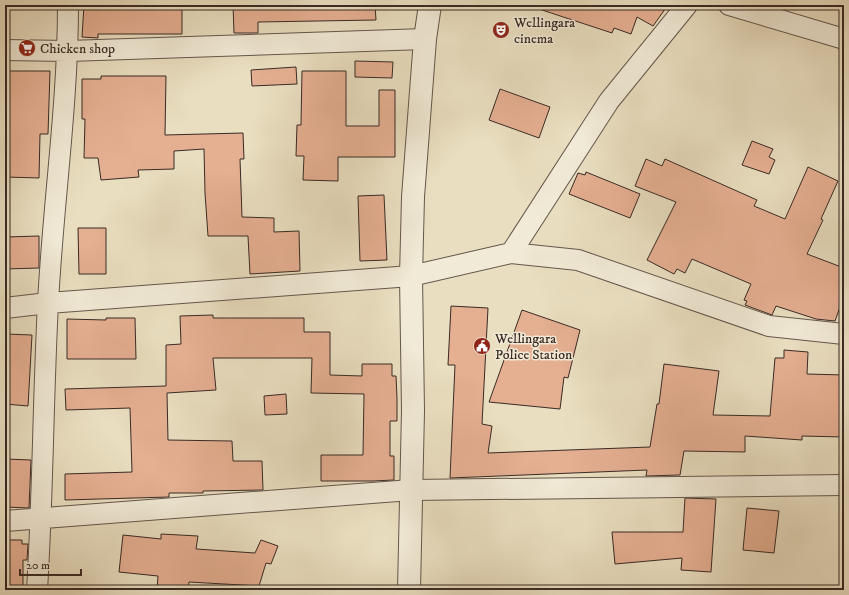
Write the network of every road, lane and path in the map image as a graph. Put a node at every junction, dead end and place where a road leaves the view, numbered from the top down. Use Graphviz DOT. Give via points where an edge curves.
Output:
graph roads {
  1 [pos="68,5"];
  2 [pos="430,5"];
  3 [pos="687,5"];
  4 [pos="729,5"];
  5 [pos="425,39"];
  6 [pos="844,39"];
  7 [pos="5,50"];
  8 [pos="68,51"];
  9 [pos="511,253"];
  10 [pos="411,276"];
  11 [pos="48,303"];
  12 [pos="5,308"];
  13 [pos="844,334"];
  14 [pos="844,485"];
  15 [pos="411,490"];
  16 [pos="41,518"];
  17 [pos="5,521"];
  18 [pos="37,590"];
  19 [pos="410,590"];
  1 -- 8 [label="street"];
  2 -- 5 [label="street"];
  3 -- 9 [label="street" via="610,101"];
  4 -- 6 [label="street"];
  5 -- 8 [label="street"];
  5 -- 10 [label="street" via="413,197"];
  7 -- 8 [label="street"];
  8 -- 11 [label="street"];
  9 -- 10 [label="street"];
  9 -- 13 [label="street" via="578,260 769,326"];
  10 -- 11 [label="street"];
  10 -- 15 [label="street"];
  11 -- 12 [label="street"];
  11 -- 16 [label="street"];
  14 -- 15 [label="street"];
  15 -- 16 [label="street"];
  15 -- 19 [label="street"];
  16 -- 17 [label="street"];
  16 -- 18 [label="street"];
}
